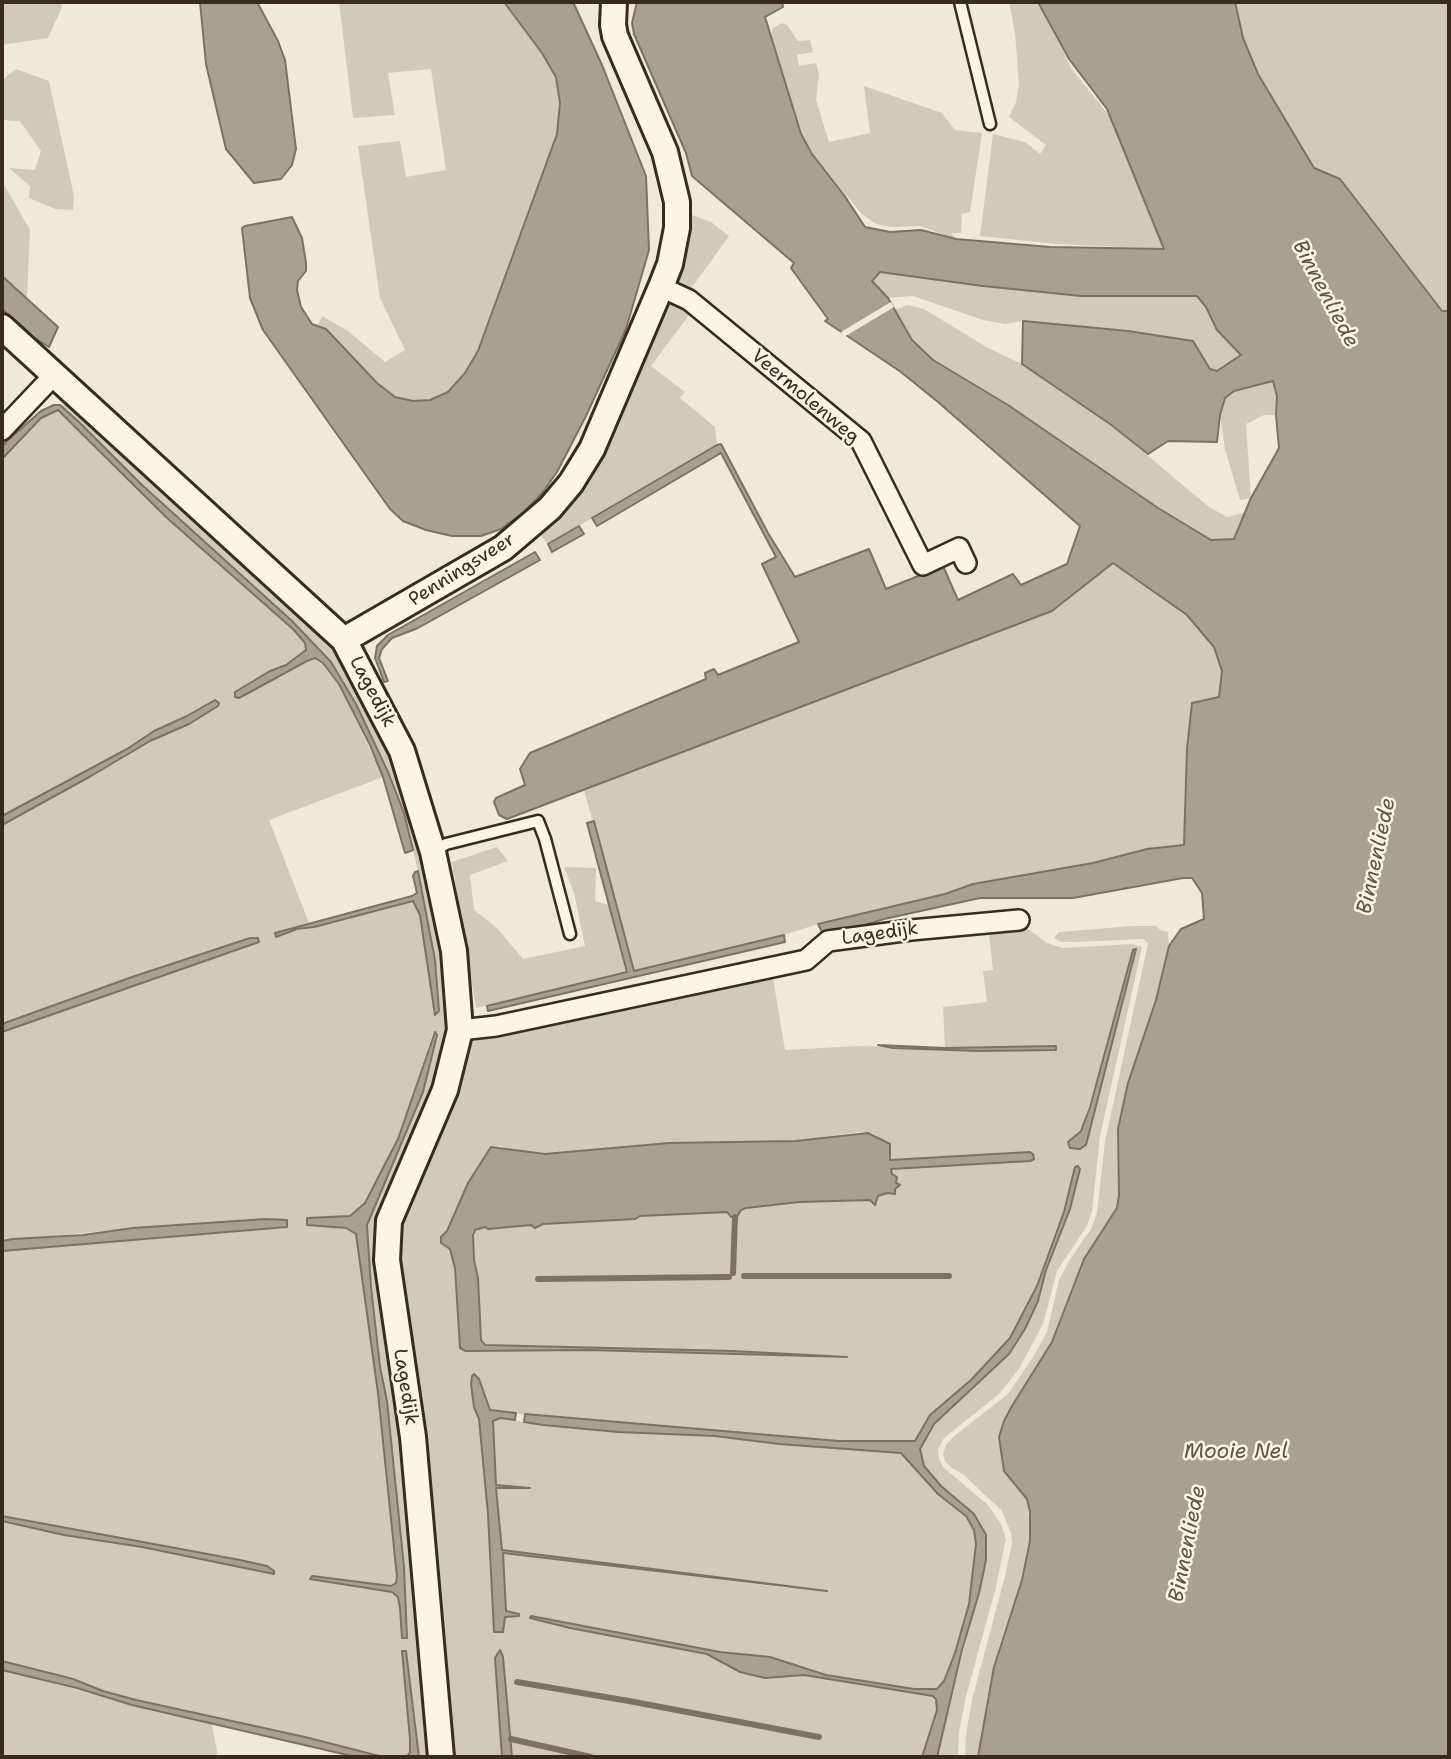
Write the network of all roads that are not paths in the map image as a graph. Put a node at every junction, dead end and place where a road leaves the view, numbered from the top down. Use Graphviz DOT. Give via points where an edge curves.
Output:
graph roads {
  1 [pos="614,2"];
  2 [pos="960,2"];
  3 [pos="990,124"];
  4 [pos="661,288"];
  5 [pos="2,327"];
  6 [pos="55,374"];
  7 [pos="2,430"];
  8 [pos="966,563"];
  9 [pos="344,640"];
  10 [pos="433,852"];
  11 [pos="1019,920"];
  12 [pos="570,934"];
  13 [pos="460,1030"];
  14 [pos="441,1757"];
  1 -- 4 [label="street, Penningsveer" via="612,25 618,47 665,152 677,202 677,228"];
  2 -- 3 [label="lane"];
  4 -- 8 [label="street, Veermolenweg" via="690,300 861,441 923,565 959,548"];
  4 -- 9 [label="street, Penningsveer" via="592,449 550,508 503,548"];
  5 -- 6 [label="street"];
  6 -- 7 [label="street"];
  6 -- 9 [label="street"];
  9 -- 10 [label="street, Lagedijk" via="402,751"];
  10 -- 12 [label="lane" via="446,844 538,821"];
  10 -- 13 [label="street, Lagedijk" via="454,951"];
  11 -- 13 [label="street, Lagedijk" via="828,941 806,960"];
  13 -- 14 [label="street, Lagedijk" via="445,1090 389,1221 387,1260 413,1437"];
}
